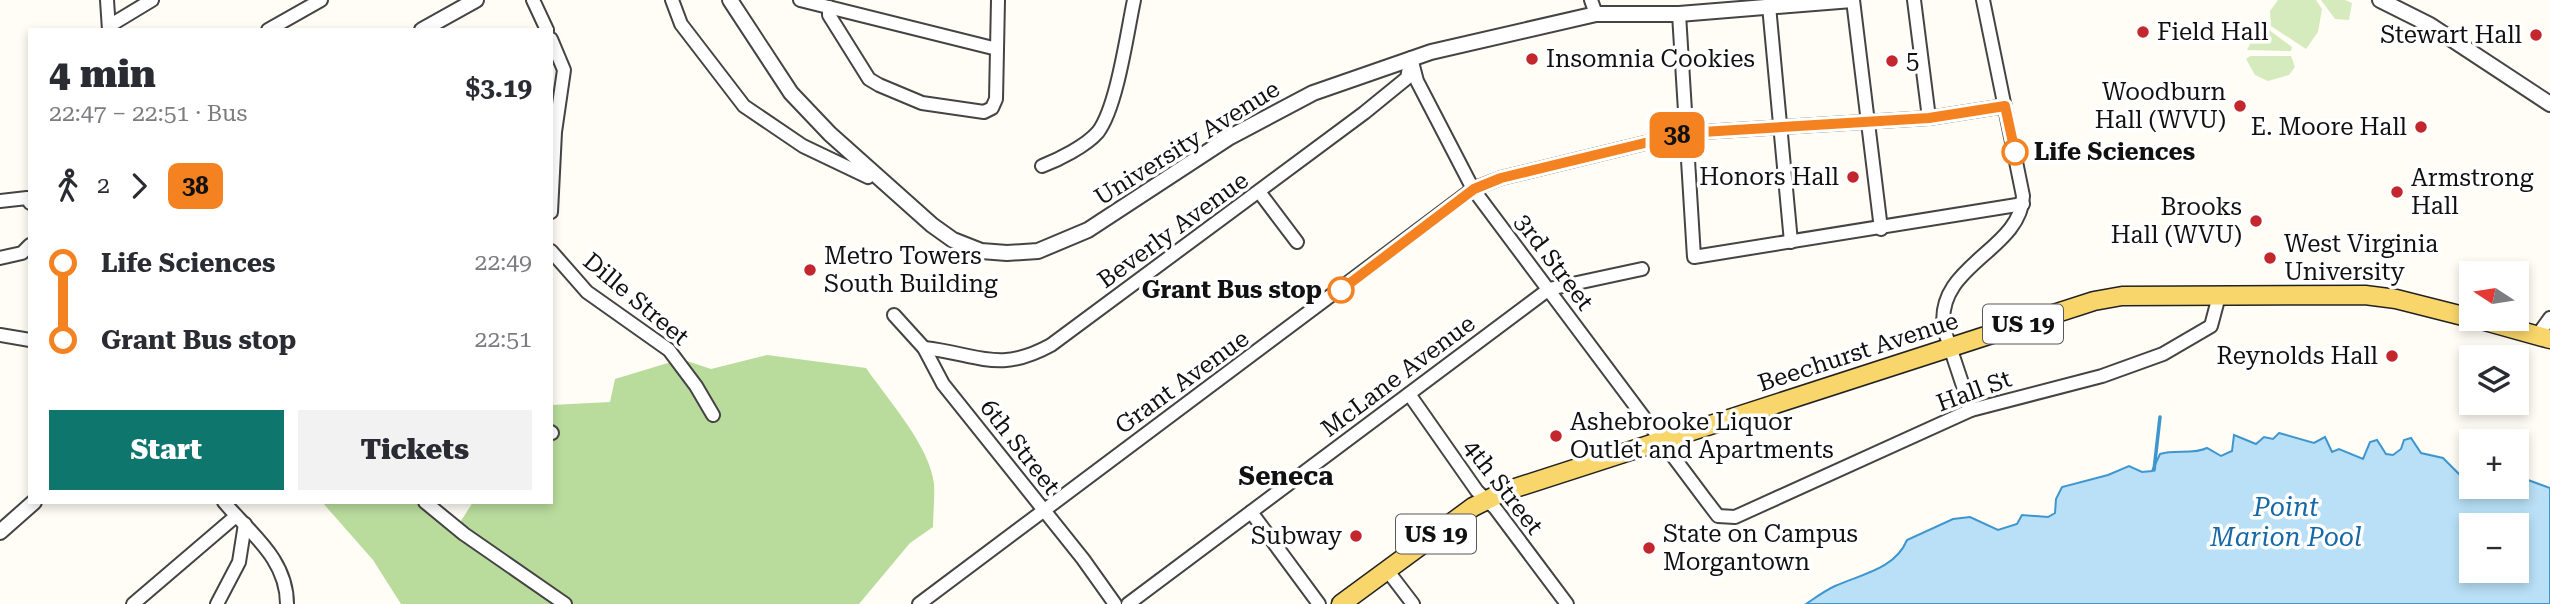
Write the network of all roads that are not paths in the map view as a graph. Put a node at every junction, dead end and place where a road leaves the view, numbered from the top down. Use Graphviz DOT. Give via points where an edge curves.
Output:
graph roads {
  1 [pos="107,0"];
  2 [pos="152,0"];
  3 [pos="321,0"];
  4 [pos="476,0"];
  5 [pos="533,0"];
  6 [pos="673,0"];
  7 [pos="730,0"];
  8 [pos="800,0"];
  9 [pos="998,0"];
  10 [pos="1134,0"];
  11 [pos="1591,0"];
  12 [pos="1853,0"];
  13 [pos="1914,0"];
  14 [pos="1983,0"];
  15 [pos="2385,1"];
  16 [pos="1769,6"];
  17 [pos="829,7"];
  18 [pos="1596,14"];
  19 [pos="1679,14"];
  20 [pos="109,28"];
  21 [pos="272,28"];
  22 [pos="426,28"];
  23 [pos="546,28"];
  24 [pos="553,44"];
  25 [pos="997,49"];
  26 [pos="1411,58"];
  27 [pos="2550,104"];
  28 [pos="2005,106"];
  29 [pos="1929,118"];
  30 [pos="1867,120"];
  31 [pos="1780,127"];
  32 [pos="1686,133"];
  33 [pos="1042,166"];
  34 [pos="553,172"];
  35 [pos="873,172"];
  36 [pos="1474,189"];
  37 [pos="1260,193"];
  38 [pos="28,200"];
  39 [pos="0,201"];
  40 [pos="2023,204"];
  41 [pos="1881,229"];
  42 [pos="1297,242"];
  43 [pos="1791,242"];
  44 [pos="28,247"];
  45 [pos="553,253"];
  46 [pos="0,258"];
  47 [pos="1642,269"];
  48 [pos="1549,289"];
  49 [pos="2219,296"];
  50 [pos="894,315"];
  51 [pos="2459,315"];
  52 [pos="2550,318"];
  53 [pos="2521,331"];
  54 [pos="0,335"];
  55 [pos="2544,337"];
  56 [pos="28,340"];
  57 [pos="924,348"];
  58 [pos="1952,348"];
  59 [pos="1409,394"];
  60 [pos="1971,411"];
  61 [pos="713,415"];
  62 [pos="1664,442"];
  63 [pos="1486,500"];
  64 [pos="32,504"];
  65 [pos="226,504"];
  66 [pos="427,504"];
  67 [pos="1043,510"];
  68 [pos="1251,512"];
  69 [pos="1726,518"];
  70 [pos="241,520"];
  71 [pos="0,532"];
  72 [pos="1387,570"];
  73 [pos="133,604"];
  74 [pos="217,604"];
  75 [pos="287,604"];
  76 [pos="565,604"];
  77 [pos="919,604"];
  78 [pos="1115,604"];
  79 [pos="1128,604"];
  80 [pos="1319,604"];
  81 [pos="1341,604"];
  82 [pos="1413,604"];
  83 [pos="1567,604"];
  1 -- 20 [label="street"];
  2 -- 20 [label="street"];
  3 -- 21 [label="street"];
  4 -- 22 [label="street"];
  5 -- 23 [label="street"];
  6 -- 35 [label="street" via="681,23 744,106 770,126 860,176"];
  7 -- 35 [label="street, University Avenue" via="805,109"];
  8 -- 17 [label="street"];
  9 -- 25 [label="street"];
  10 -- 33 [label="street" via="1115,87 1097,133"];
  11 -- 18 [label="street"];
  12 -- 16 [label="street, University Avenue"];
  12 -- 30 [label="street"];
  13 -- 29 [label="street"];
  14 -- 28 [label="street"];
  15 -- 27 [label="street" via="2453,39"];
  16 -- 19 [label="street, University Avenue"];
  16 -- 31 [label="street"];
  17 -- 25 [label="street"];
  17 -- 25 [label="street" via="829,15 869,79 922,103 971,111 992,108"];
  18 -- 19 [label="street, University Avenue"];
  18 -- 26 [label="street, University Avenue"];
  19 -- 32 [label="street"];
  24 -- 34 [label="street" via="564,69"];
  26 -- 35 [label="street, University Avenue" via="1313,93 1230,137 1088,230 1038,250 981,251 953,240"];
  26 -- 36 [label="street, 3rd Street" via="1417,81"];
  26 -- 37 [label="street, Beverly Avenue" via="1408,78"];
  28 -- 29 [label="street, Grant Avenue"];
  28 -- 40 [label="street"];
  29 -- 30 [label="street, Grant Avenue"];
  30 -- 31 [label="street, Grant Avenue"];
  30 -- 41 [label="street"];
  31 -- 32 [label="street, Grant Avenue"];
  31 -- 43 [label="street"];
  32 -- 36 [label="street, Grant Avenue" via="1501,178"];
  32 -- 43 [label="street" via="1694,257"];
  36 -- 48 [label="street, 3rd Street"];
  36 -- 67 [label="street, Grant Avenue"];
  37 -- 42 [label="street"];
  37 -- 57 [label="street, Beverly Avenue" via="1026,359 980,359"];
  38 -- 39 [label="street"];
  40 -- 41 [label="street"];
  40 -- 58 [label="street" via="2017,219 1955,282 1945,299 1944,329"];
  41 -- 43 [label="street"];
  44 -- 46 [label="street"];
  45 -- 61 [label="street, Dille Street" via="587,292 669,350"];
  47 -- 48 [label="street, McLane Avenue"];
  48 -- 59 [label="street, McLane Avenue"];
  48 -- 62 [label="street, 3rd Street"];
  49 -- 51 [label="main road, Beechurst Avenue / US 19" via="2365,295"];
  49 -- 58 [label="main road, Beechurst Avenue / US 19" via="2122,296 2094,301"];
  49 -- 60 [label="street, Hall St" via="2211,326 2163,354 2102,376"];
  50 -- 57 [label="street, 6th Street"];
  52 -- 55 [label="street"];
  53 -- 55 [label="main road, Beechurst Avenue / US 19"];
  54 -- 56 [label="street"];
  57 -- 67 [label="street, 6th Street" via="943,384"];
  58 -- 60 [label="street"];
  58 -- 62 [label="main road, Beechurst Avenue / US 19"];
  59 -- 63 [label="street, 4th Street"];
  59 -- 68 [label="street, McLane Avenue"];
  60 -- 69 [label="street, Hall St"];
  62 -- 63 [label="main road, Beechurst Avenue / US 19"];
  62 -- 69 [label="street, 3rd Street" via="1718,516"];
  63 -- 72 [label="main road, Beechurst Avenue / US 19"];
  63 -- 83 [label="street, 4th Street"];
  64 -- 71 [label="street"];
  65 -- 70 [label="street"];
  66 -- 76 [label="street"];
  67 -- 77 [label="street, Grant Avenue"];
  67 -- 78 [label="street, 6th Street"];
  68 -- 79 [label="street, McLane Avenue"];
  68 -- 80 [label="street"];
  70 -- 73 [label="street"];
  70 -- 74 [label="street" via="239,562"];
  70 -- 75 [label="street" via="276,562"];
  72 -- 81 [label="main road, Beechurst Avenue / US 19"];
  72 -- 82 [label="street"];
}
